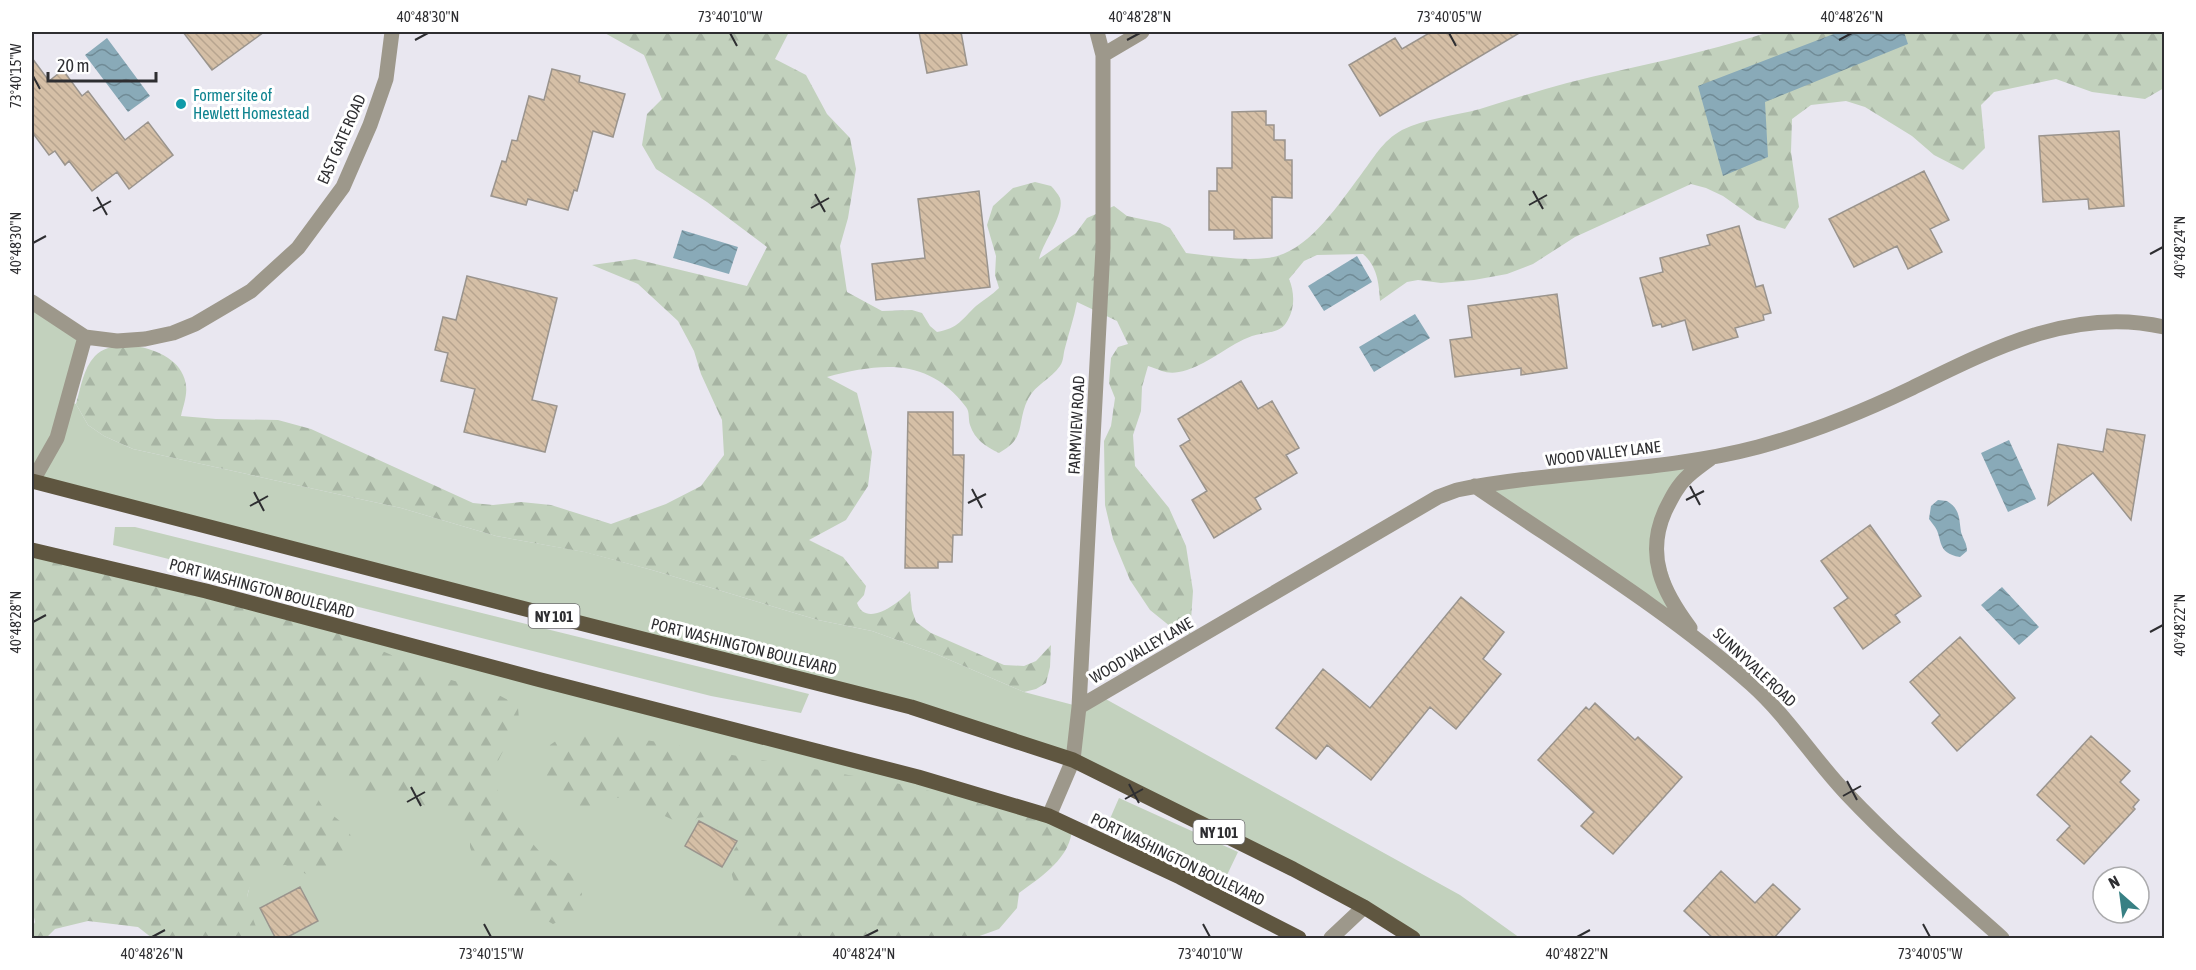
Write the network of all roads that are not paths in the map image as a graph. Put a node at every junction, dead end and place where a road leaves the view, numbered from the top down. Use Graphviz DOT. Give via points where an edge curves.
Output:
graph roads {
  1 [pos="392,32"];
  2 [pos="1097,32"];
  3 [pos="1142,32"];
  4 [pos="1103,55"];
  5 [pos="32,302"];
  6 [pos="2164,327"];
  7 [pos="85,337"];
  8 [pos="1711,458"];
  9 [pos="32,481"];
  10 [pos="1475,486"];
  11 [pos="32,550"];
  12 [pos="1697,638"];
  13 [pos="1079,707"];
  14 [pos="1073,760"];
  15 [pos="1048,816"];
  16 [pos="1364,907"];
  17 [pos="1299,939"];
  18 [pos="1331,939"];
  19 [pos="1413,939"];
  20 [pos="2002,939"];
  1 -- 7 [label="street, EAST GATE ROAD" via="386,79 348,177 298,248 251,291 195,324 145,339"];
  2 -- 4 [label="street, FARMVIEW ROAD"];
  3 -- 4 [label="street"];
  4 -- 13 [label="street, FARMVIEW ROAD" via="1103,248"];
  5 -- 7 [label="street"];
  6 -- 8 [label="street, WOOD VALLEY LANE" via="2114,321 2070,325 2027,336 1806,432"];
  7 -- 9 [label="street" via="57,438"];
  8 -- 10 [label="street, WOOD VALLEY LANE"];
  8 -- 12 [label="street" via="1687,477 1672,496 1656,537 1660,577"];
  9 -- 14 [label="main road, PORT WASHINGTON BOULEVARD / NY 101" via="911,707"];
  10 -- 12 [label="street, SUNNYVALE ROAD"];
  10 -- 13 [label="street, WOOD VALLEY LANE" via="1438,497"];
  11 -- 15 [label="main road, PORT WASHINGTON BOULEVARD" via="206,591 918,777"];
  12 -- 20 [label="street, SUNNYVALE ROAD" via="1754,686 1888,836"];
  13 -- 14 [label="street, FARMVIEW ROAD"];
  14 -- 15 [label="street, FARMVIEW ROAD"];
  14 -- 16 [label="main road, PORT WASHINGTON BOULEVARD / NY 101"];
  15 -- 17 [label="main road, PORT WASHINGTON BOULEVARD"];
  16 -- 18 [label="street"];
  16 -- 19 [label="main road, PORT WASHINGTON BOULEVARD / NY 101"];
}
